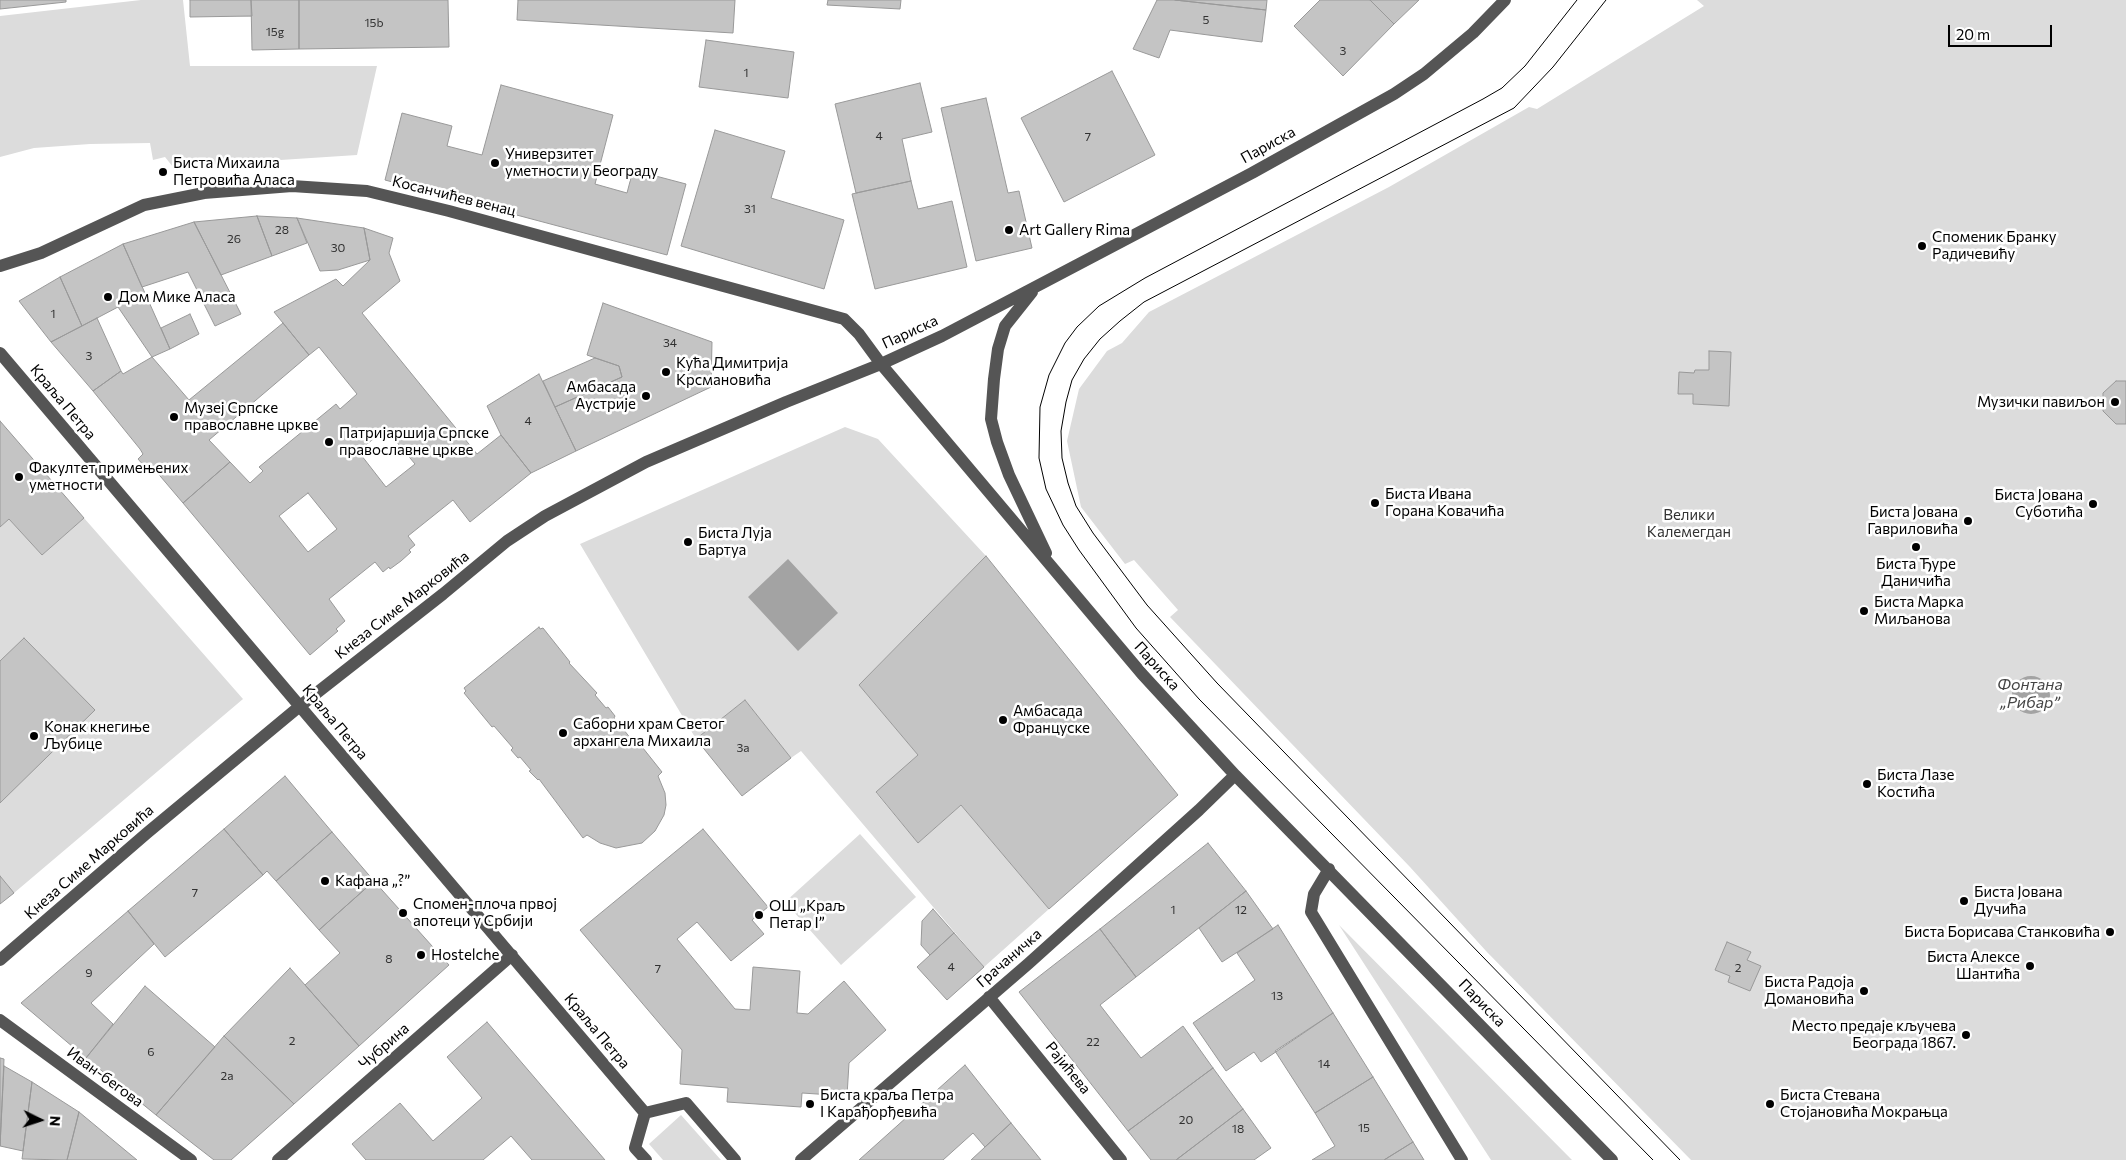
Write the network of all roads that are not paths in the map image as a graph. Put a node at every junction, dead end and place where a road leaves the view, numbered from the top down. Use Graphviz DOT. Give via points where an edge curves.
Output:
graph roads {
  1 [pos="1505,0"];
  2 [pos="0,266"];
  3 [pos="1036,288"];
  4 [pos="0,354"];
  5 [pos="880,364"];
  6 [pos="1053,568"];
  7 [pos="300,706"];
  8 [pos="1235,775"];
  9 [pos="1329,869"];
  10 [pos="512,956"];
  11 [pos="0,960"];
  12 [pos="989,997"];
  13 [pos="0,1020"];
  14 [pos="645,1112"];
  15 [pos="191,1160"];
  16 [pos="278,1160"];
  17 [pos="646,1160"];
  18 [pos="735,1160"];
  19 [pos="800,1160"];
  20 [pos="1121,1160"];
  21 [pos="1462,1160"];
  22 [pos="1612,1160"];
  1 -- 3 [label="street, Париска" via="1451,53 1394,94"];
  2 -- 5 [label="street, Косанчићев венац" via="41,252 144,205 250,188 292,186 367,191 449,210 840,317 860,334"];
  3 -- 5 [label="street, Париска"];
  3 -- 6 [label="street" via="1005,326 996,364 992,419 1009,475"];
  4 -- 7 [label="street, Краља Петра"];
  5 -- 6 [label="street, Париска"];
  5 -- 7 [label="street, Кнеза Симе Марковића" via="646,462 545,516 507,541"];
  6 -- 8 [label="street, Париска" via="1142,674"];
  7 -- 10 [label="street, Краља Петра"];
  7 -- 11 [label="street, Кнеза Симе Марковића"];
  8 -- 9 [label="street, Париска"];
  8 -- 12 [label="street, Грачаничка" via="1200,810"];
  9 -- 21 [label="street" via="1314,894 1311,912"];
  9 -- 22 [label="street, Париска"];
  10 -- 14 [label="street, Краља Петра"];
  10 -- 16 [label="street, Чубрина"];
  12 -- 19 [label="street, Грачаничка"];
  12 -- 20 [label="street, Рајићева"];
  13 -- 15 [label="street, Иван-бегова"];
  14 -- 17 [label="street" via="635,1148"];
  14 -- 18 [label="street" via="686,1103"];
}
